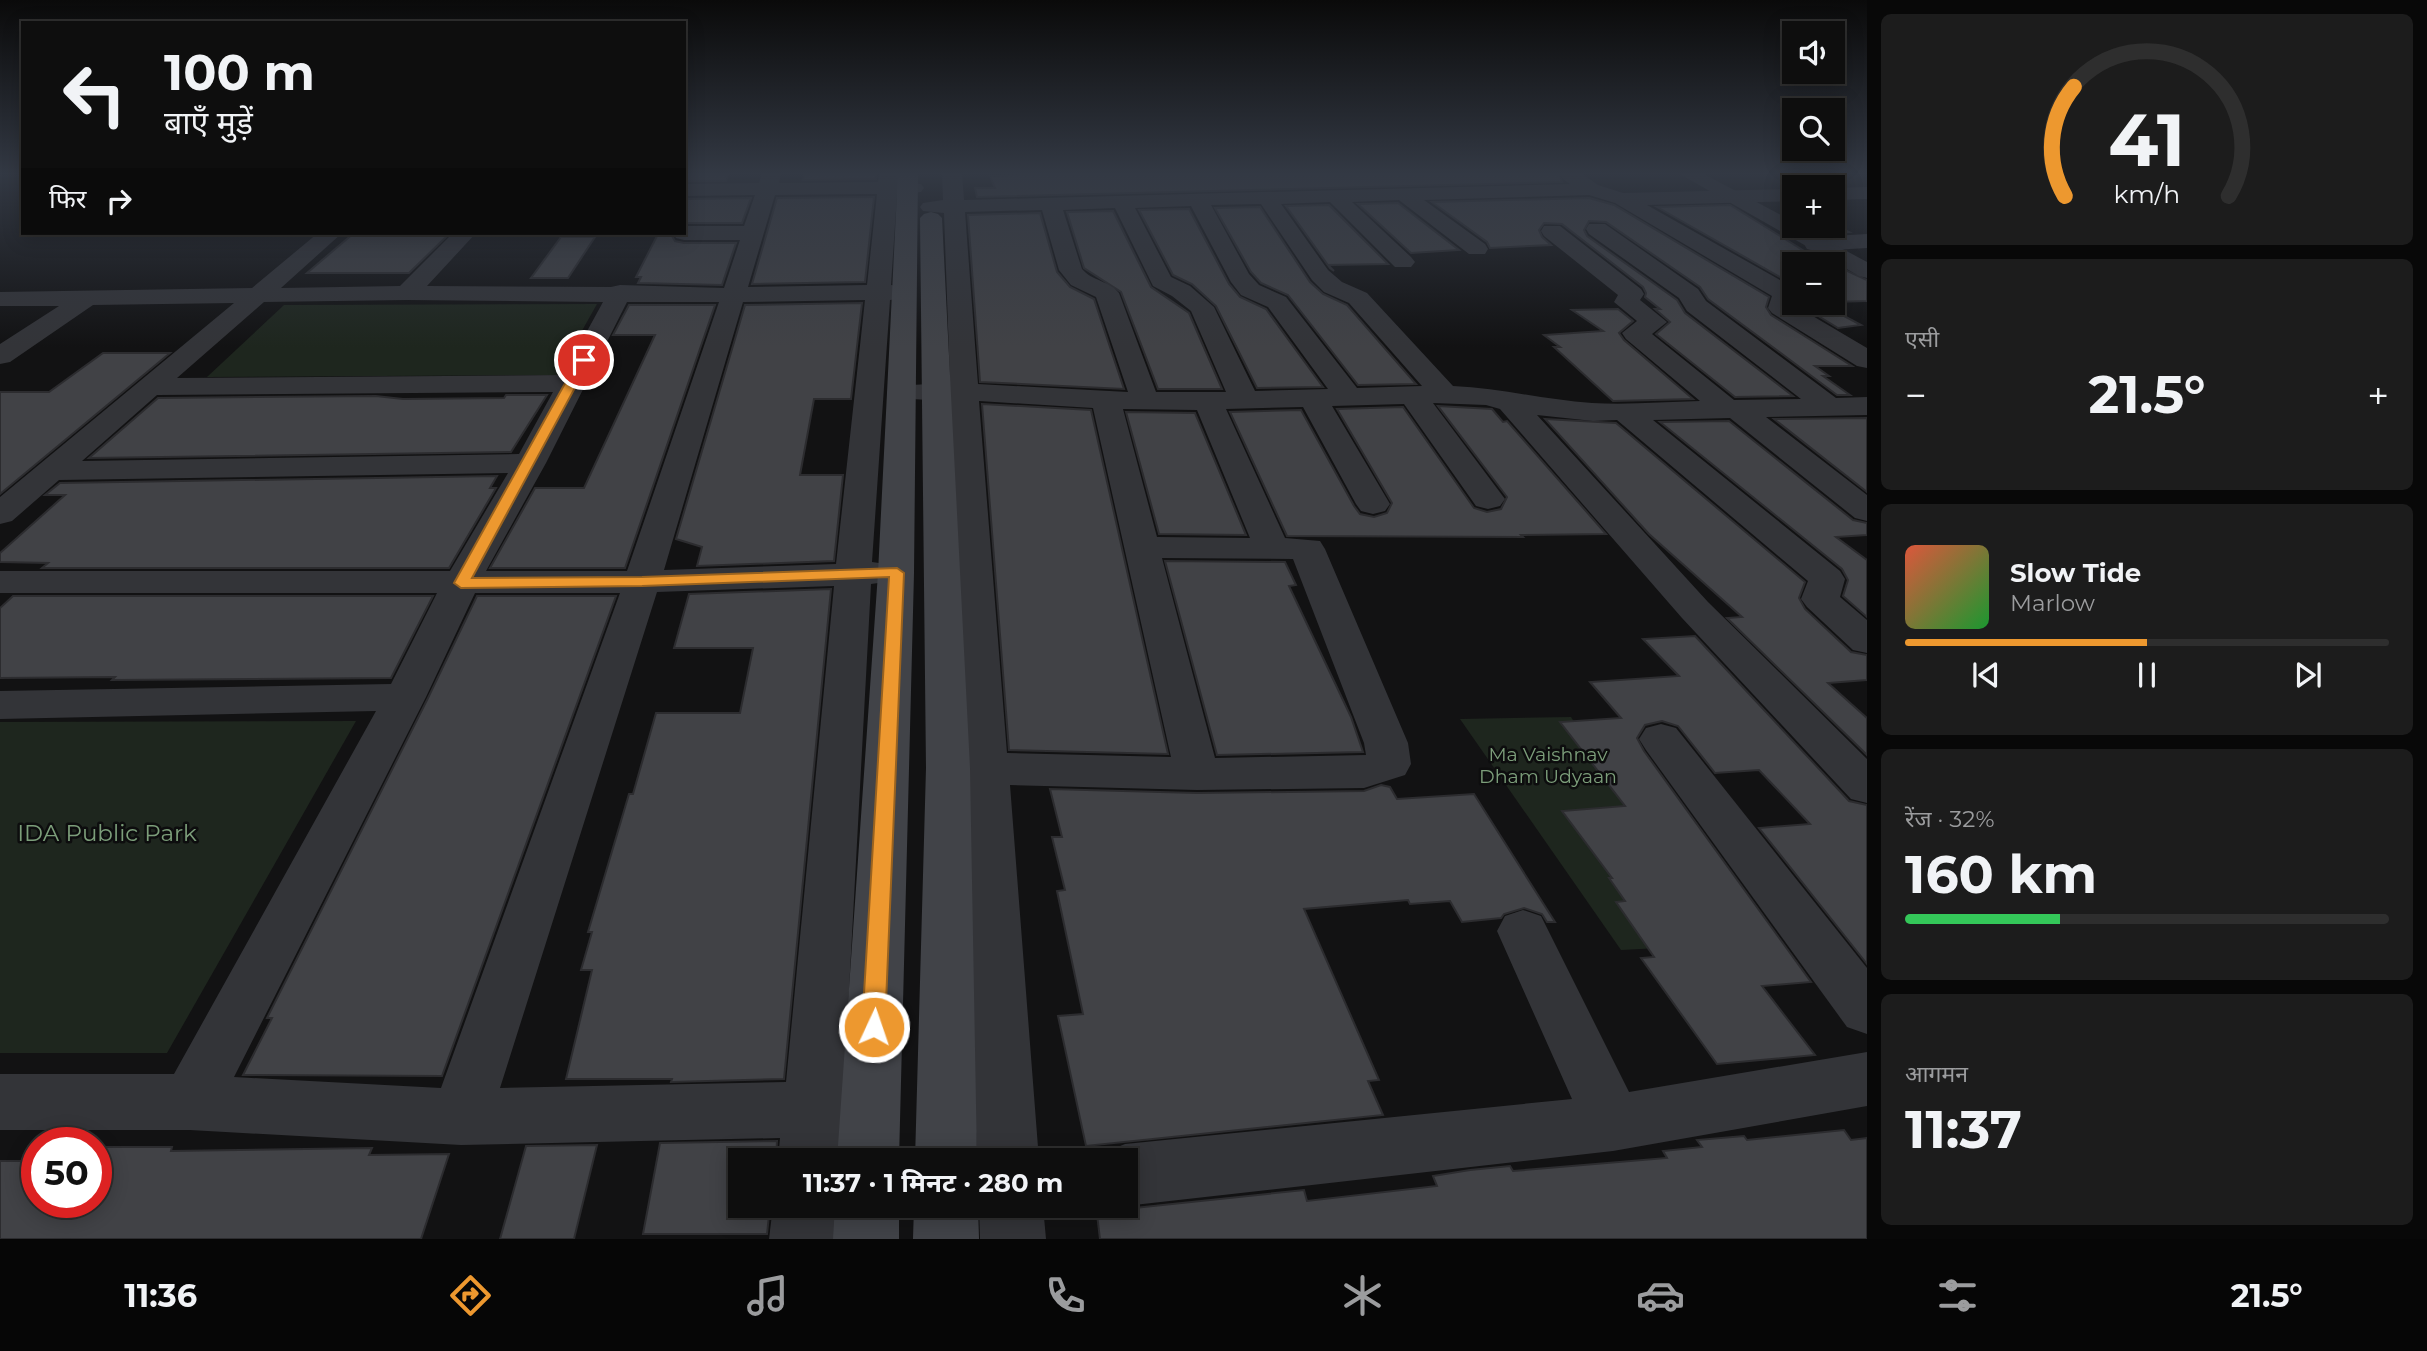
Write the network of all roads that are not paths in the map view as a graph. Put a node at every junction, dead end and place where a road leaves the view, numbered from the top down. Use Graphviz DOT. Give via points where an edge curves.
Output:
graph roads {
  1 [pos="908,231"];
  2 [pos="924,231"];
  3 [pos="1059,231"];
  4 [pos="1136,231"];
  5 [pos="1214,231"];
  6 [pos="1290,231"];
  7 [pos="1371,231"];
  8 [pos="1453,231"];
  9 [pos="1552,231"];
  10 [pos="1600,231"];
  11 [pos="1676,231"];
  12 [pos="1791,231"];
  13 [pos="686,233"];
  14 [pos="754,233"];
  15 [pos="329,235"];
  16 [pos="463,235"];
  17 [pos="1867,241"];
  18 [pos="1815,244"];
  19 [pos="1477,249"];
  20 [pos="1403,262"];
  21 [pos="1867,271"];
  22 [pos="620,292"];
  23 [pos="891,292"];
  24 [pos="407,293"];
  25 [pos="734,295"];
  26 [pos="257,296"];
  27 [pos="87,298"];
  28 [pos="0,299"];
  29 [pos="1862,352"];
  30 [pos="0,356"];
  31 [pos="572,383"];
  32 [pos="149,387"];
  33 [pos="934,392"];
  34 [pos="1411,394"];
  35 [pos="1445,394"];
  36 [pos="1348,396"];
  37 [pos="1312,397"];
  38 [pos="1244,399"];
  39 [pos="1106,400"];
  40 [pos="1145,400"];
  41 [pos="1208,401"];
  42 [pos="1510,403"];
  43 [pos="1867,406"];
  44 [pos="1830,407"];
  45 [pos="1732,408"];
  46 [pos="1624,411"];
  47 [pos="530,463"];
  48 [pos="49,471"];
  49 [pos="1488,499"];
  50 [pos="1373,504"];
  51 [pos="1867,511"];
  52 [pos="0,514"];
  53 [pos="1142,547"];
  54 [pos="1272,548"];
  55 [pos="853,573"];
  56 [pos="897,573"];
  57 [pos="0,582"];
  58 [pos="642,582"];
  59 [pos="461,583"];
  60 [pos="1867,641"];
  61 [pos="405,697"];
  62 [pos="0,705"];
  63 [pos="1661,739"];
  64 [pos="967,768"];
  65 [pos="1197,774"];
  66 [pos="1867,788"];
  67 [pos="1523,931"];
  68 [pos="1867,1010"];
  69 [pos="1867,1079"];
  70 [pos="0,1102"];
  71 [pos="190,1102"];
  72 [pos="461,1117"];
  73 [pos="1613,1123"];
  74 [pos="840,1135"];
  75 [pos="947,1148"];
  76 [pos="1007,1148"];
  77 [pos="1138,1174"];
  78 [pos="804,1218"];
  79 [pos="867,1218"];
  80 [pos="946,1218"];
  81 [pos="1012,1218"];
  82 [pos="803,1239"];
  83 [pos="866,1239"];
  84 [pos="946,1239"];
  85 [pos="1013,1239"];
  1 -- 23 [label="main road"];
  2 -- 33 [label="street"];
  3 -- 40 [label="street" via="1071,270 1079,280 1107,293"];
  4 -- 38 [label="street" via="1161,281 1202,307"];
  5 -- 36 [label="street" via="1239,277 1250,289 1277,302"];
  6 -- 35 [label="street" via="1320,275 1333,287 1358,298"];
  7 -- 20 [label="street"];
  8 -- 19 [label="street"];
  9 -- 45 [label="street" via="1632,294 1626,302 1654,322 1635,333"];
  10 -- 44 [label="street" via="1689,294 1696,306"];
  11 -- 29 [label="street" via="1785,293 1781,308"];
  12 -- 18 [label="street"];
  13 -- 14 [label="street"];
  14 -- 25 [label="street"];
  15 -- 26 [label="street"];
  16 -- 24 [label="street"];
  17 -- 18 [label="street"];
  18 -- 21 [label="street"];
  22 -- 24 [label="street"];
  22 -- 25 [label="street"];
  22 -- 31 [label="street"];
  23 -- 25 [label="street"];
  23 -- 33 [label="main road"];
  23 -- 55 [label="street"];
  24 -- 26 [label="street"];
  25 -- 58 [label="street"];
  26 -- 27 [label="street"];
  26 -- 32 [label="street"];
  27 -- 28 [label="street"];
  27 -- 30 [label="street"];
  31 -- 32 [label="street"];
  31 -- 47 [label="street"];
  32 -- 48 [label="street"];
  33 -- 39 [label="street"];
  33 -- 56 [label="main road"];
  33 -- 64 [label="street"];
  34 -- 35 [label="street"];
  34 -- 36 [label="street"];
  34 -- 49 [label="street"];
  35 -- 42 [label="street" via="1489,396"];
  36 -- 37 [label="street"];
  37 -- 38 [label="street"];
  37 -- 50 [label="street"];
  38 -- 41 [label="street"];
  39 -- 40 [label="street"];
  39 -- 53 [label="street"];
  40 -- 41 [label="street"];
  41 -- 54 [label="street"];
  42 -- 46 [label="street"];
  42 -- 66 [label="street" via="1695,610"];
  43 -- 44 [label="street"];
  44 -- 45 [label="street"];
  45 -- 46 [label="street"];
  45 -- 51 [label="street"];
  46 -- 60 [label="street" via="1826,579 1820,599"];
  47 -- 48 [label="street"];
  47 -- 59 [label="street"];
  48 -- 52 [label="street"];
  53 -- 54 [label="street"];
  53 -- 65 [label="street"];
  54 -- 65 [label="street" via="1307,549 1386,743 1389,764 1364,772"];
  55 -- 56 [label="street"];
  55 -- 58 [label="street"];
  55 -- 74 [label="street"];
  56 -- 74 [label="main road"];
  57 -- 59 [label="street"];
  58 -- 59 [label="street"];
  58 -- 72 [label="street"];
  59 -- 61 [label="street"];
  61 -- 62 [label="street"];
  61 -- 71 [label="street"];
  63 -- 68 [label="street"];
  64 -- 65 [label="street"];
  64 -- 75 [label="main road"];
  64 -- 76 [label="street"];
  67 -- 73 [label="street"];
  69 -- 73 [label="street"];
  70 -- 71 [label="street"];
  71 -- 72 [label="street"];
  72 -- 74 [label="street"];
  73 -- 77 [label="street"];
  78 -- 82 [label="street"];
  79 -- 83 [label="main road"];
  80 -- 84 [label="main road"];
  81 -- 85 [label="street"];
}
